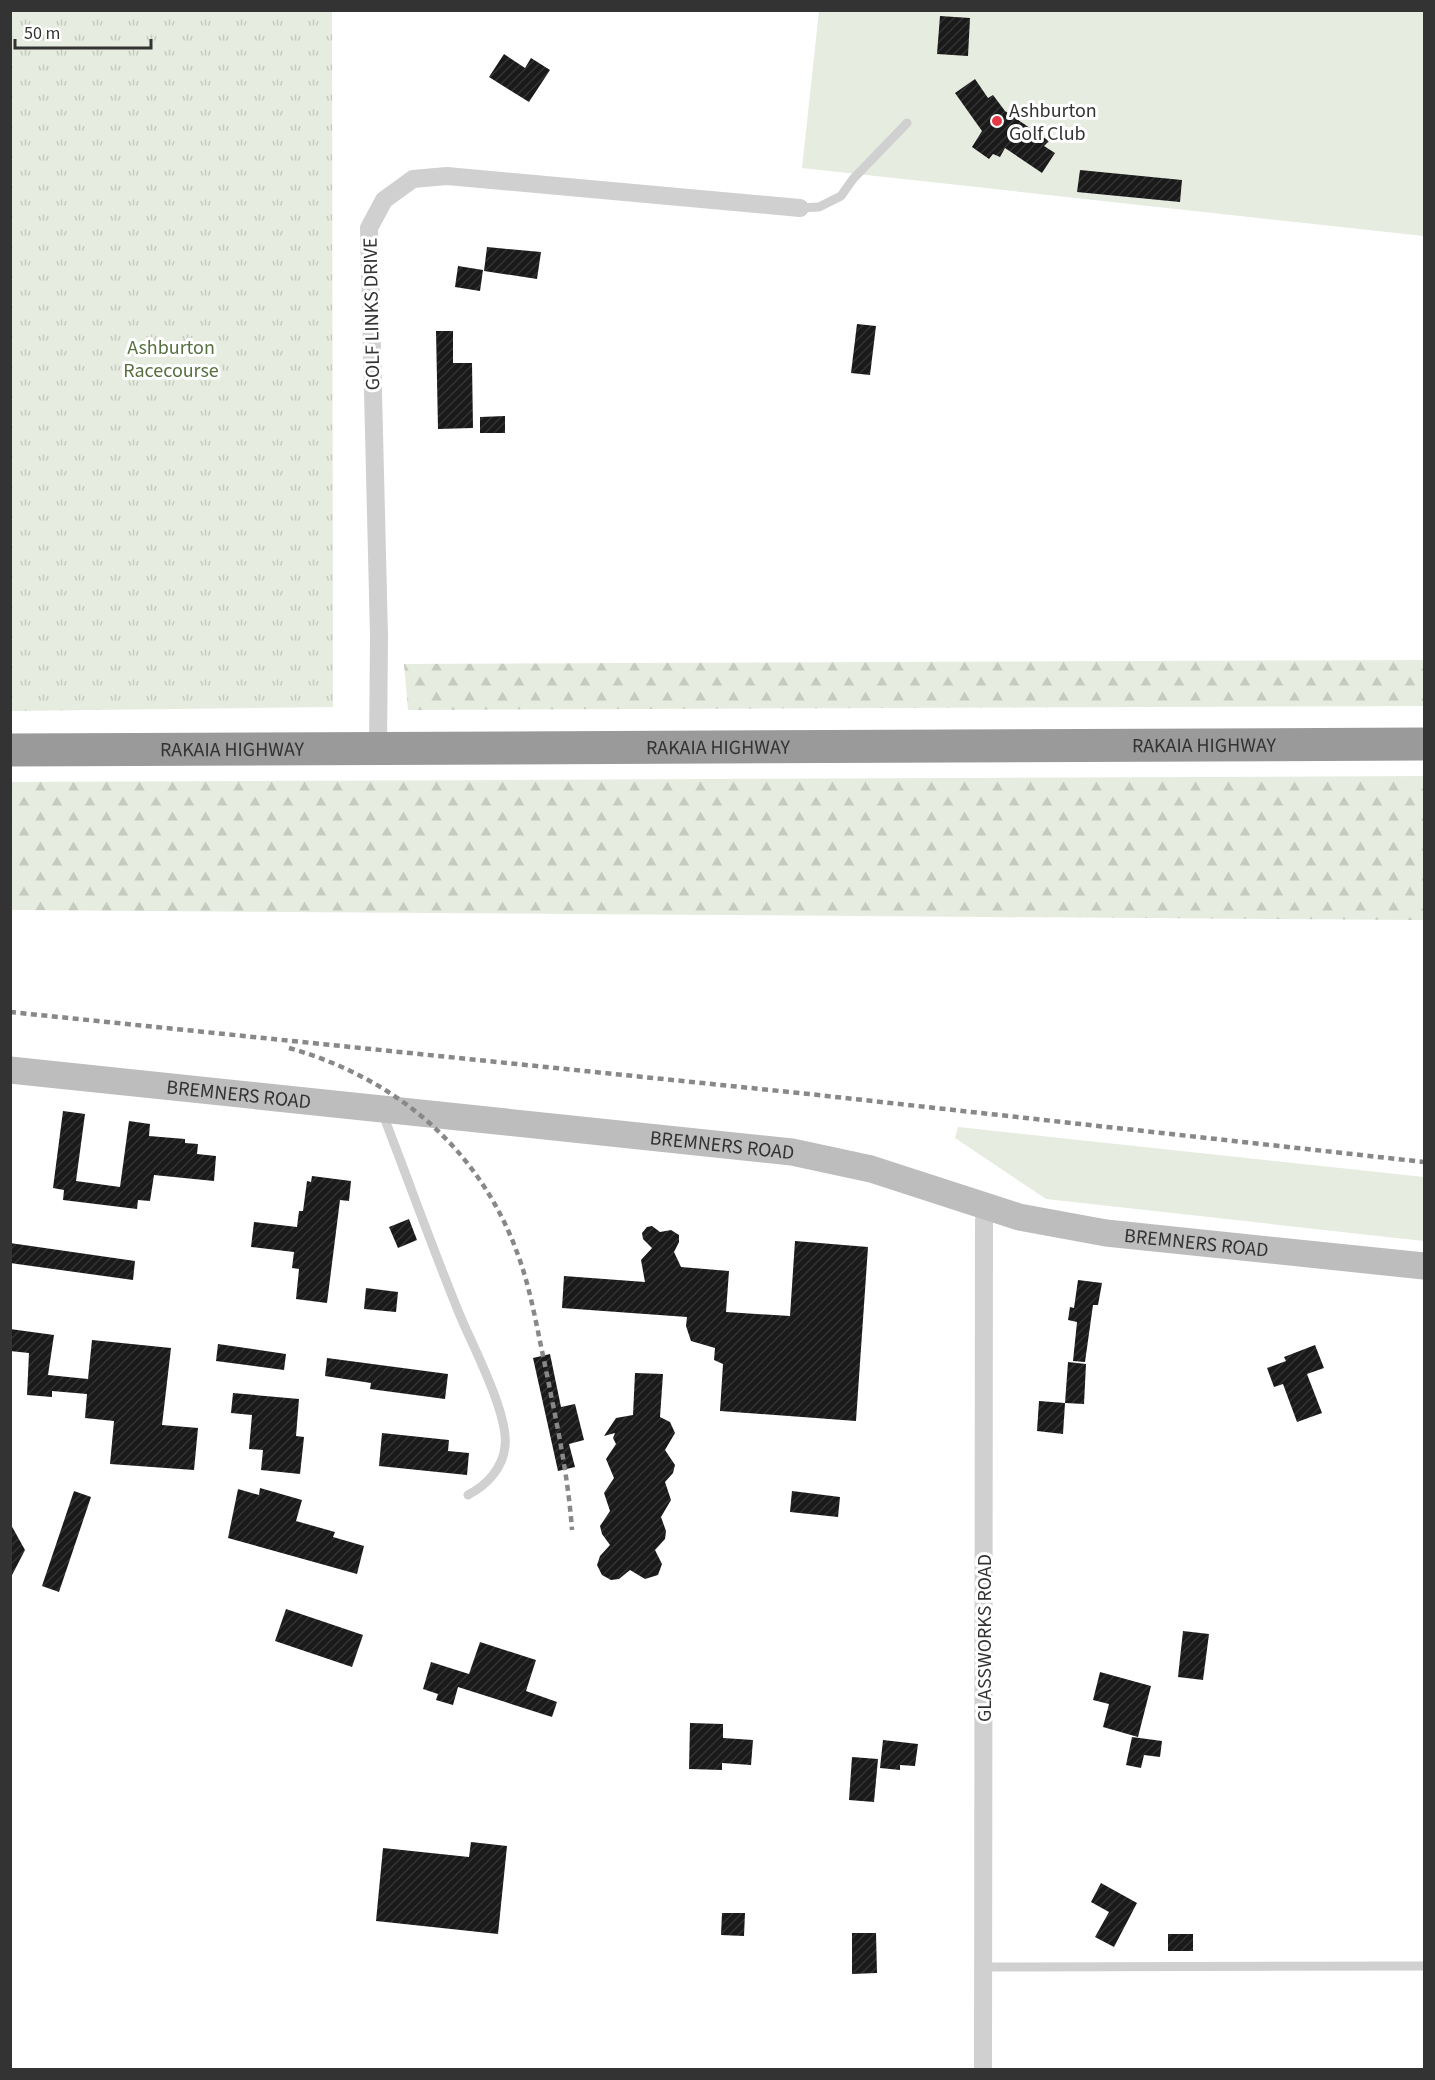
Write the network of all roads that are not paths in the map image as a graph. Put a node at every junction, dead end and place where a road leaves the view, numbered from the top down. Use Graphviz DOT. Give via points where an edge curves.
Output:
graph roads {
  1 [pos="907,123"];
  2 [pos="800,208"];
  3 [pos="1425,744"];
  4 [pos="378,749"];
  5 [pos="10,750"];
  6 [pos="10,1070"];
  7 [pos="381,1108"];
  8 [pos="987,1207"];
  9 [pos="1425,1266"];
  10 [pos="468,1495"];
  11 [pos="1425,1966"];
  12 [pos="983,1967"];
  13 [pos="984,2070"];
  1 -- 2 [label="lane" via="841,196 819,207"];
  2 -- 4 [label="street, GOLF LINKS DRIVE" via="447,176 413,179 384,200 369,228"];
  3 -- 4 [label="highway, RAKAIA HIGHWAY"];
  4 -- 5 [label="highway, RAKAIA HIGHWAY"];
  6 -- 7 [label="street, BREMNERS ROAD"];
  7 -- 8 [label="street, BREMNERS ROAD" via="792,1152 881,1172"];
  7 -- 10 [label="lane" via="505,1432 505,1446 496,1470 480,1489"];
  8 -- 9 [label="street, BREMNERS ROAD" via="1106,1233"];
  8 -- 12 [label="street, GLASSWORKS ROAD"];
  11 -- 12 [label="lane"];
  12 -- 13 [label="street, GLASSWORKS ROAD"];
}
